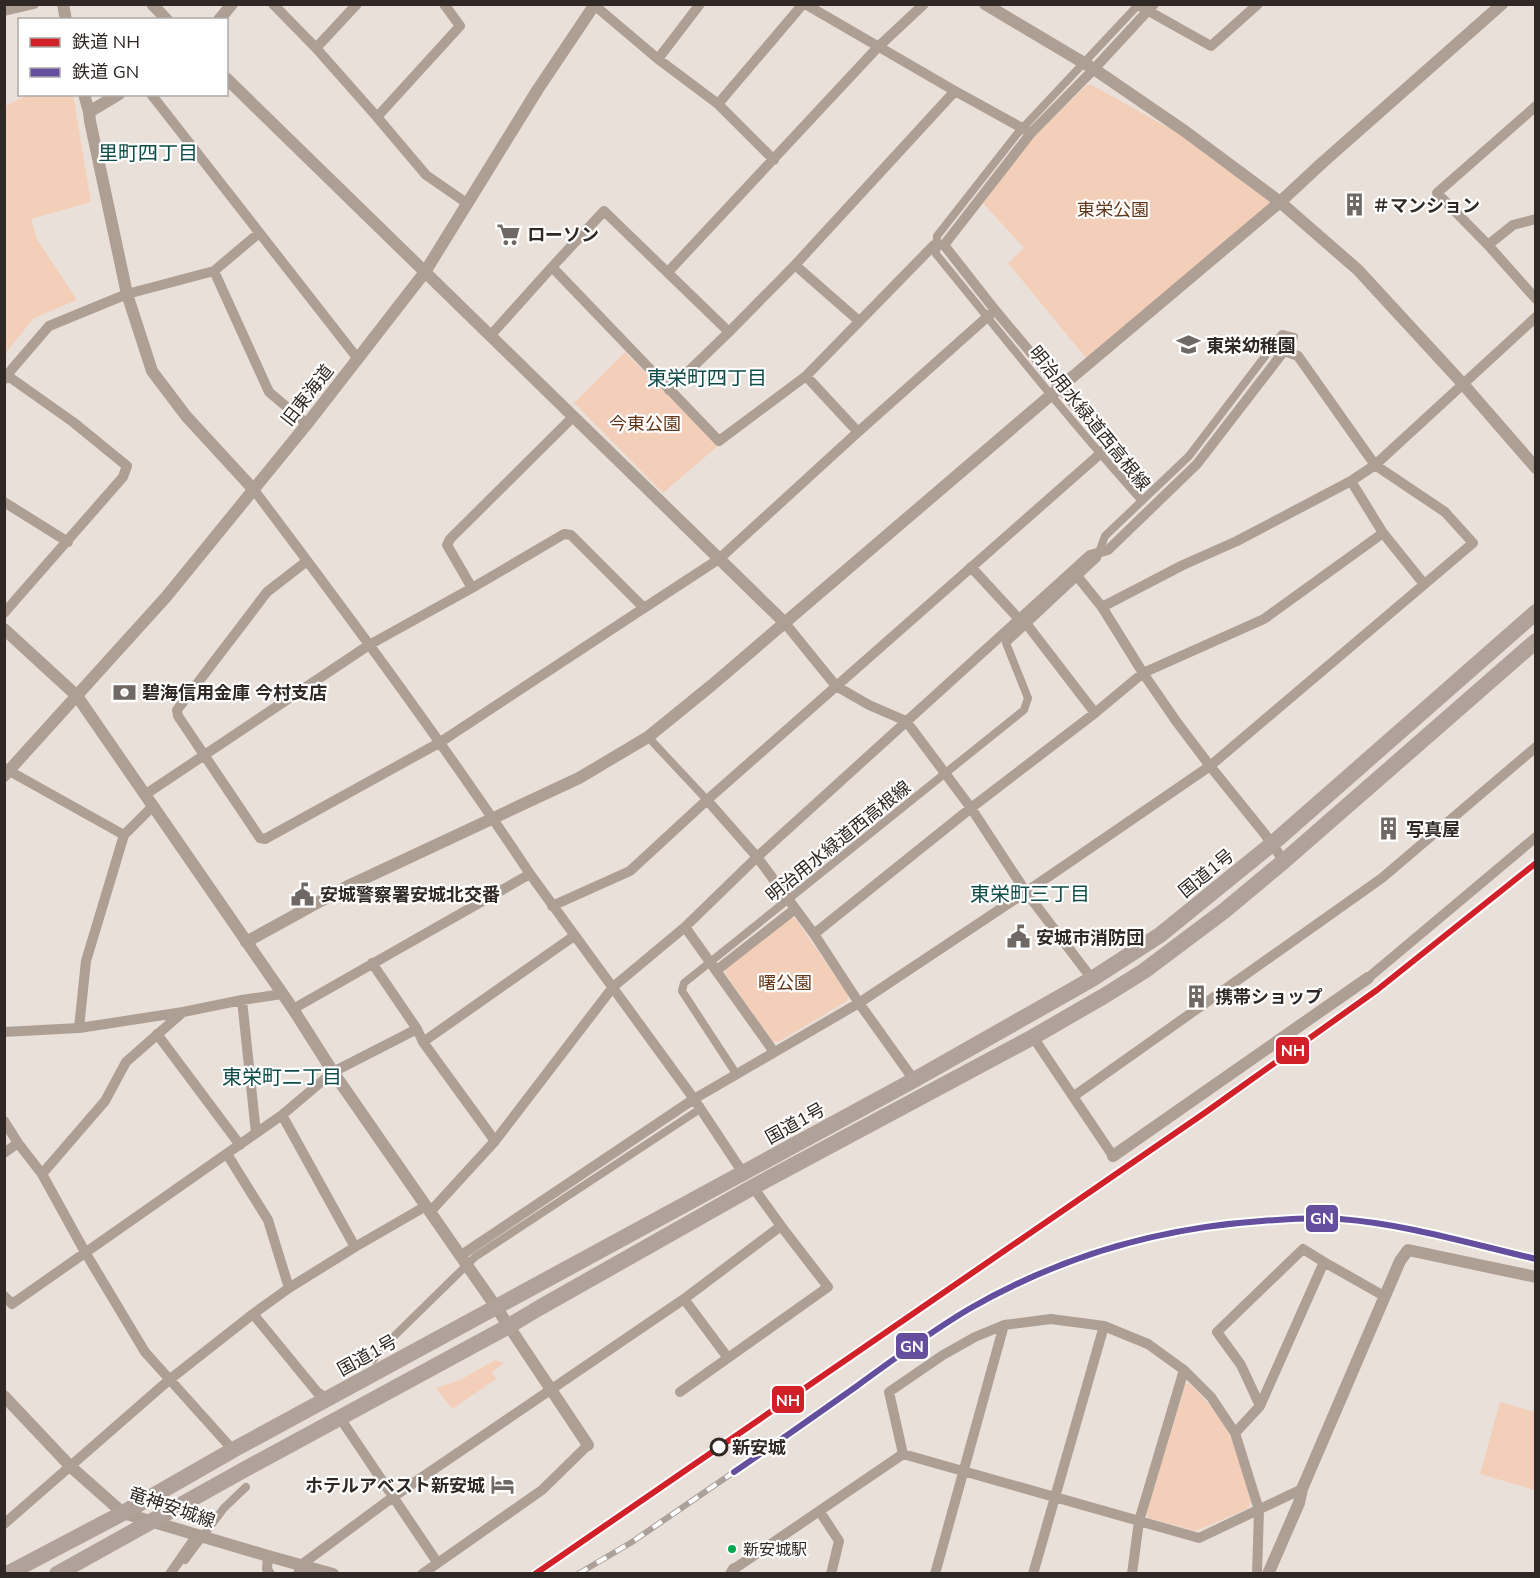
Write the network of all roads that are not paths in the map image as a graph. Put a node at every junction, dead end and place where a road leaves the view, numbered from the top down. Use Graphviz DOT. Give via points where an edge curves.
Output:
graph roads {
  1 [pos="34,4"];
  2 [pos="152,4"];
  3 [pos="232,4"];
  4 [pos="273,4"];
  5 [pos="357,4"];
  6 [pos="444,4"];
  7 [pos="700,4"];
  8 [pos="804,4"];
  9 [pos="924,4"];
  10 [pos="986,4"];
  11 [pos="1258,4"];
  12 [pos="1502,4"];
  13 [pos="594,5"];
  14 [pos="1143,6"];
  15 [pos="4,11"];
  16 [pos="165,18"];
  17 [pos="221,18"];
  18 [pos="878,47"];
  19 [pos="316,48"];
  20 [pos="658,59"];
  21 [pos="1089,66"];
  22 [pos="228,80"];
  23 [pos="955,91"];
  24 [pos="85,96"];
  25 [pos="116,96"];
  26 [pos="153,96"];
  27 [pos="718,104"];
  28 [pos="1536,106"];
  29 [pos="89,112"];
  30 [pos="377,117"];
  31 [pos="1027,131"];
  32 [pos="774,160"];
  33 [pos="1280,202"];
  34 [pos="468,204"];
  35 [pos="1536,219"];
  36 [pos="259,233"];
  37 [pos="940,245"];
  38 [pos="1488,245"];
  39 [pos="795,265"];
  40 [pos="552,267"];
  41 [pos="214,271"];
  42 [pos="425,272"];
  43 [pos="668,272"];
  44 [pos="127,294"];
  45 [pos="1536,298"];
  46 [pos="991,313"];
  47 [pos="1536,317"];
  48 [pos="859,321"];
  49 [pos="729,332"];
  50 [pos="490,336"];
  51 [pos="1294,337"];
  52 [pos="358,359"];
  53 [pos="806,376"];
  54 [pos="6,378"];
  55 [pos="1463,384"];
  56 [pos="669,390"];
  57 [pos="1055,391"];
  58 [pos="573,417"];
  59 [pos="308,424"];
  60 [pos="858,432"];
  61 [pos="1100,454"];
  62 [pos="1375,465"];
  63 [pos="1536,468"];
  64 [pos="1351,481"];
  65 [pos="254,490"];
  66 [pos="1142,501"];
  67 [pos="4,502"];
  68 [pos="1383,533"];
  69 [pos="68,542"];
  70 [pos="1099,552"];
  71 [pos="719,559"];
  72 [pos="307,561"];
  73 [pos="971,567"];
  74 [pos="1075,574"];
  75 [pos="1424,584"];
  76 [pos="472,588"];
  77 [pos="1102,607"];
  78 [pos="644,608"];
  79 [pos="1536,612"];
  80 [pos="4,613"];
  81 [pos="1023,621"];
  82 [pos="784,622"];
  83 [pos="4,629"];
  84 [pos="1536,641"];
  85 [pos="369,645"];
  86 [pos="1143,673"];
  87 [pos="836,686"];
  88 [pos="77,696"];
  89 [pos="1095,713"];
  90 [pos="906,721"];
  91 [pos="648,737"];
  92 [pos="439,743"];
  93 [pos="1536,747"];
  94 [pos="204,755"];
  95 [pos="1210,766"];
  96 [pos="6,772"];
  97 [pos="945,773"];
  98 [pos="146,794"];
  99 [pos="707,800"];
  100 [pos="153,806"];
  101 [pos="971,808"];
  102 [pos="493,818"];
  103 [pos="124,835"];
  104 [pos="1536,837"];
  105 [pos="1272,844"];
  106 [pos="758,857"];
  107 [pos="1284,861"];
  108 [pos="530,874"];
  109 [pos="1026,892"];
  110 [pos="792,904"];
  111 [pos="552,906"];
  112 [pos="685,927"];
  113 [pos="814,934"];
  114 [pos="574,936"];
  115 [pos="246,942"];
  116 [pos="372,963"];
  117 [pos="714,967"];
  118 [pos="1368,978"];
  119 [pos="1092,979"];
  120 [pos="613,987"];
  121 [pos="282,994"];
  122 [pos="242,1000"];
  123 [pos="859,1003"];
  124 [pos="293,1009"];
  125 [pos="183,1012"];
  126 [pos="79,1028"];
  127 [pos="417,1029"];
  128 [pos="4,1032"];
  129 [pos="157,1034"];
  130 [pos="1033,1037"];
  131 [pos="423,1042"];
  132 [pos="774,1052"];
  133 [pos="333,1072"];
  134 [pos="737,1075"];
  135 [pos="914,1080"];
  136 [pos="1074,1096"];
  137 [pos="697,1104"];
  138 [pos="282,1115"];
  139 [pos="4,1121"];
  140 [pos="256,1133"];
  141 [pos="495,1141"];
  142 [pos="18,1143"];
  143 [pos="240,1145"];
  144 [pos="4,1153"];
  145 [pos="227,1154"];
  146 [pos="1113,1156"];
  147 [pos="743,1173"];
  148 [pos="42,1174"];
  149 [pos="753,1187"];
  150 [pos="428,1209"];
  151 [pos="781,1226"];
  152 [pos="355,1247"];
  153 [pos="86,1252"];
  154 [pos="464,1261"];
  155 [pos="1324,1262"];
  156 [pos="1536,1277"];
  157 [pos="289,1288"];
  158 [pos="4,1296"];
  159 [pos="1384,1296"];
  160 [pos="684,1299"];
  161 [pos="496,1307"];
  162 [pos="253,1314"];
  163 [pos="1004,1325"];
  164 [pos="509,1326"];
  165 [pos="1104,1326"];
  166 [pos="728,1358"];
  167 [pos="373,1360"];
  168 [pos="1184,1370"];
  169 [pos="169,1380"];
  170 [pos="550,1389"];
  171 [pos="680,1392"];
  172 [pos="4,1396"];
  173 [pos="328,1399"];
  174 [pos="1260,1406"];
  175 [pos="340,1418"];
  176 [pos="1235,1433"];
  177 [pos="588,1445"];
  178 [pos="232,1450"];
  179 [pos="903,1454"];
  180 [pos="70,1467"];
  181 [pos="963,1471"];
  182 [pos="246,1487"];
  183 [pos="1302,1489"];
  184 [pos="393,1497"];
  185 [pos="1055,1497"];
  186 [pos="1259,1510"];
  187 [pos="820,1512"];
  188 [pos="123,1513"];
  189 [pos="152,1520"];
  190 [pos="1139,1521"];
  191 [pos="4,1524"];
  192 [pos="200,1536"];
  193 [pos="268,1556"];
  194 [pos="437,1562"];
  195 [pos="299,1569"];
  196 [pos="733,1571"];
  197 [pos="7,1574"];
  198 [pos="57,1574"];
  199 [pos="170,1574"];
  200 [pos="176,1574"];
  201 [pos="270,1574"];
  202 [pos="333,1574"];
  203 [pos="422,1574"];
  204 [pos="831,1574"];
  205 [pos="935,1574"];
  206 [pos="1033,1574"];
  207 [pos="1132,1574"];
  208 [pos="1257,1574"];
  209 [pos="1268,1574"];
  1 -- 15 [label="street"];
  2 -- 16 [label="street"];
  3 -- 17 [label="street"];
  4 -- 19 [label="street"];
  5 -- 19 [label="street"];
  6 -- 30 [label="street" via="460,26"];
  7 -- 20 [label="street"];
  8 -- 18 [label="street"];
  8 -- 27 [label="street"];
  9 -- 18 [label="street"];
  10 -- 21 [label="street"];
  11 -- 14 [label="street" via="1211,46"];
  12 -- 33 [label="street"];
  13 -- 20 [label="street"];
  13 -- 34 [label="street, 旧東海道"];
  14 -- 21 [label="street"];
  18 -- 23 [label="street"];
  18 -- 32 [label="street"];
  19 -- 30 [label="street"];
  20 -- 27 [label="street"];
  21 -- 31 [label="street"];
  21 -- 33 [label="street"];
  22 -- 42 [label="street"];
  23 -- 31 [label="street"];
  23 -- 39 [label="street"];
  24 -- 29 [label="street"];
  25 -- 29 [label="street"];
  26 -- 36 [label="street"];
  27 -- 32 [label="street"];
  28 -- 38 [label="street" via="1437,193"];
  29 -- 44 [label="street"];
  30 -- 34 [label="street" via="426,175"];
  31 -- 37 [label="street"];
  32 -- 43 [label="street"];
  33 -- 55 [label="street" via="1358,270"];
  33 -- 57 [label="street"];
  34 -- 42 [label="street, 旧東海道"];
  35 -- 38 [label="street" via="1512,225"];
  36 -- 41 [label="street"];
  36 -- 52 [label="street"];
  37 -- 46 [label="street"];
  37 -- 48 [label="street" via="934,245"];
  38 -- 45 [label="street"];
  39 -- 48 [label="street"];
  39 -- 49 [label="street"];
  40 -- 43 [label="street" via="604,211"];
  40 -- 50 [label="street"];
  40 -- 56 [label="street"];
  41 -- 44 [label="street"];
  41 -- 59 [label="street" via="269,392"];
  42 -- 50 [label="street"];
  42 -- 52 [label="street, 旧東海道"];
  43 -- 49 [label="street"];
  44 -- 54 [label="street" via="49,326"];
  44 -- 65 [label="street" via="152,370 186,416"];
  46 -- 57 [label="street"];
  46 -- 60 [label="street"];
  47 -- 55 [label="street"];
  48 -- 53 [label="street"];
  49 -- 56 [label="street"];
  50 -- 58 [label="street"];
  51 -- 66 [label="street" via="1282,334 1189,456"];
  52 -- 59 [label="street, 旧東海道"];
  53 -- 56 [label="street" via="719,441"];
  53 -- 60 [label="street"];
  54 -- 69 [label="street" via="73,422 127,466 123,477"];
  55 -- 62 [label="street"];
  55 -- 63 [label="street"];
  57 -- 61 [label="street" via="1108,446"];
  57 -- 82 [label="street"];
  58 -- 71 [label="street"];
  58 -- 76 [label="street" via="447,544"];
  59 -- 65 [label="street, 旧東海道"];
  60 -- 71 [label="street"];
  61 -- 66 [label="street, 明治用水緑道西高根線"];
  61 -- 73 [label="street"];
  62 -- 64 [label="street"];
  62 -- 70 [label="street" via="1298,356 1284,351 1197,464 1108,550"];
  62 -- 75 [label="street" via="1445,512 1473,543"];
  64 -- 68 [label="street"];
  64 -- 77 [label="street"];
  65 -- 72 [label="street"];
  65 -- 88 [label="street, 旧東海道"];
  66 -- 70 [label="street, 明治用水緑道西高根線" via="1105,536"];
  67 -- 69 [label="street"];
  68 -- 75 [label="street"];
  68 -- 86 [label="street" via="1264,619"];
  69 -- 80 [label="street"];
  70 -- 74 [label="street" via="1090,555"];
  71 -- 78 [label="street"];
  71 -- 82 [label="street"];
  72 -- 85 [label="street"];
  72 -- 94 [label="street" via="267,592 177,710"];
  73 -- 81 [label="street"];
  73 -- 87 [label="street"];
  74 -- 77 [label="street"];
  74 -- 81 [label="street"];
  75 -- 95 [label="street"];
  76 -- 78 [label="street" via="568,534"];
  76 -- 85 [label="street"];
  77 -- 86 [label="street"];
  78 -- 92 [label="street"];
  79 -- 105 [label="highway, 国道1号"];
  81 -- 89 [label="street"];
  81 -- 90 [label="street"];
  81 -- 97 [label="street, 明治用水緑道西高根線" via="1006,643 1028,698 1024,710"];
  82 -- 87 [label="street"];
  82 -- 91 [label="street"];
  83 -- 88 [label="street"];
  84 -- 107 [label="highway, 国道1号"];
  85 -- 92 [label="street"];
  85 -- 94 [label="street"];
  86 -- 89 [label="street"];
  86 -- 95 [label="street"];
  87 -- 90 [label="street"];
  87 -- 99 [label="street"];
  88 -- 96 [label="street, 旧東海道"];
  88 -- 98 [label="street"];
  89 -- 101 [label="street"];
  90 -- 97 [label="street"];
  90 -- 106 [label="street"];
  91 -- 99 [label="street"];
  91 -- 102 [label="street" via="579,778"];
  92 -- 94 [label="street" via="265,839 260,838"];
  92 -- 102 [label="street"];
  93 -- 136 [label="street" via="1382,878"];
  94 -- 98 [label="street"];
  95 -- 105 [label="street"];
  95 -- 109 [label="street"];
  96 -- 103 [label="street"];
  97 -- 101 [label="street"];
  97 -- 110 [label="street, 明治用水緑道西高根線"];
  98 -- 100 [label="street"];
  99 -- 106 [label="street"];
  99 -- 111 [label="street" via="630,871"];
  100 -- 103 [label="street"];
  100 -- 115 [label="street"];
  101 -- 109 [label="street"];
  101 -- 113 [label="street"];
  102 -- 108 [label="street"];
  102 -- 115 [label="street" via="346,887"];
  103 -- 126 [label="street" via="86,961"];
  104 -- 118 [label="street"];
  105 -- 107 [label="street"];
  105 -- 119 [label="highway, 国道1号" via="1160,935"];
  106 -- 110 [label="street"];
  106 -- 112 [label="street"];
  107 -- 130 [label="highway, 国道1号" via="1144,971"];
  108 -- 111 [label="street"];
  108 -- 116 [label="street"];
  109 -- 119 [label="street"];
  109 -- 123 [label="street"];
  110 -- 113 [label="street"];
  110 -- 117 [label="street"];
  111 -- 114 [label="street"];
  112 -- 117 [label="street"];
  112 -- 120 [label="street"];
  113 -- 123 [label="street"];
  114 -- 120 [label="street"];
  114 -- 131 [label="street"];
  115 -- 121 [label="street"];
  116 -- 124 [label="street"];
  116 -- 127 [label="street"];
  117 -- 132 [label="street"];
  117 -- 134 [label="street" via="684,983 682,991"];
  118 -- 146 [label="street"];
  119 -- 135 [label="highway, 国道1号"];
  120 -- 137 [label="street"];
  120 -- 141 [label="street"];
  121 -- 122 [label="street"];
  121 -- 124 [label="street"];
  122 -- 125 [label="street"];
  122 -- 140 [label="street"];
  123 -- 132 [label="street"];
  123 -- 135 [label="street"];
  124 -- 133 [label="street"];
  125 -- 126 [label="street"];
  125 -- 129 [label="street"];
  126 -- 128 [label="street"];
  127 -- 131 [label="street"];
  127 -- 133 [label="street"];
  129 -- 143 [label="street"];
  129 -- 148 [label="street" via="126,1062 105,1101"];
  130 -- 136 [label="street"];
  130 -- 149 [label="highway, 国道1号"];
  131 -- 141 [label="street"];
  132 -- 134 [label="street"];
  133 -- 138 [label="street"];
  133 -- 150 [label="street"];
  134 -- 137 [label="street"];
  135 -- 147 [label="highway, 国道1号"];
  136 -- 146 [label="street"];
  137 -- 147 [label="street"];
  137 -- 154 [label="street"];
  138 -- 140 [label="street"];
  138 -- 152 [label="street"];
  139 -- 142 [label="street"];
  140 -- 143 [label="street"];
  141 -- 150 [label="street"];
  142 -- 144 [label="street"];
  142 -- 148 [label="street"];
  143 -- 145 [label="street"];
  145 -- 153 [label="street"];
  145 -- 157 [label="street" via="268,1220"];
  147 -- 161 [label="highway, 国道1号"];
  148 -- 153 [label="street"];
  149 -- 151 [label="street"];
  149 -- 164 [label="highway, 国道1号"];
  150 -- 152 [label="street"];
  150 -- 154 [label="street"];
  151 -- 160 [label="street"];
  151 -- 166 [label="street" via="828,1287"];
  152 -- 157 [label="street"];
  153 -- 158 [label="street" via="12,1304"];
  153 -- 169 [label="street" via="139,1342"];
  154 -- 161 [label="street"];
  154 -- 167 [label="street"];
  155 -- 159 [label="street"];
  155 -- 174 [label="street"];
  155 -- 174 [label="street" via="1303,1249 1217,1332 1241,1365"];
  156 -- 159 [label="street" via="1408,1250"];
  157 -- 162 [label="street"];
  159 -- 183 [label="street"];
  160 -- 166 [label="street"];
  160 -- 170 [label="street"];
  161 -- 164 [label="street"];
  161 -- 173 [label="highway, 国道1号"];
  162 -- 169 [label="street"];
  162 -- 173 [label="street" via="317,1392"];
  163 -- 165 [label="street" via="1051,1319"];
  163 -- 179 [label="street" via="975,1336 889,1392"];
  163 -- 181 [label="street"];
  164 -- 170 [label="street"];
  164 -- 175 [label="highway, 国道1号"];
  165 -- 168 [label="street" via="1148,1344"];
  165 -- 185 [label="street"];
  166 -- 171 [label="street"];
  168 -- 176 [label="street" via="1211,1397"];
  168 -- 190 [label="street"];
  169 -- 178 [label="street"];
  169 -- 180 [label="street"];
  170 -- 177 [label="street"];
  170 -- 184 [label="street"];
  172 -- 180 [label="street, 竜神安城線"];
  173 -- 178 [label="highway, 国道1号"];
  174 -- 176 [label="street"];
  175 -- 184 [label="street"];
  175 -- 189 [label="highway, 国道1号"];
  176 -- 186 [label="street"];
  177 -- 194 [label="street" via="542,1490"];
  178 -- 188 [label="highway, 国道1号"];
  179 -- 181 [label="street"];
  179 -- 187 [label="street"];
  180 -- 188 [label="street, 竜神安城線"];
  180 -- 191 [label="street"];
  181 -- 185 [label="street"];
  181 -- 205 [label="street"];
  182 -- 192 [label="street"];
  183 -- 186 [label="street"];
  183 -- 209 [label="street"];
  184 -- 194 [label="street"];
  184 -- 195 [label="street"];
  185 -- 190 [label="street"];
  185 -- 206 [label="street"];
  186 -- 190 [label="street" via="1199,1538"];
  186 -- 208 [label="street"];
  187 -- 196 [label="street"];
  187 -- 204 [label="street" via="839,1541"];
  188 -- 189 [label="street, 竜神安城線"];
  188 -- 197 [label="highway, 国道1号"];
  189 -- 192 [label="street, 竜神安城線"];
  189 -- 198 [label="highway, 国道1号"];
  190 -- 207 [label="street"];
  192 -- 193 [label="street, 竜神安城線"];
  192 -- 199 [label="street"];
  192 -- 200 [label="street"];
  193 -- 195 [label="street, 竜神安城線"];
  193 -- 201 [label="street"];
  194 -- 203 [label="street"];
  195 -- 202 [label="street, 竜神安城線"];
}
